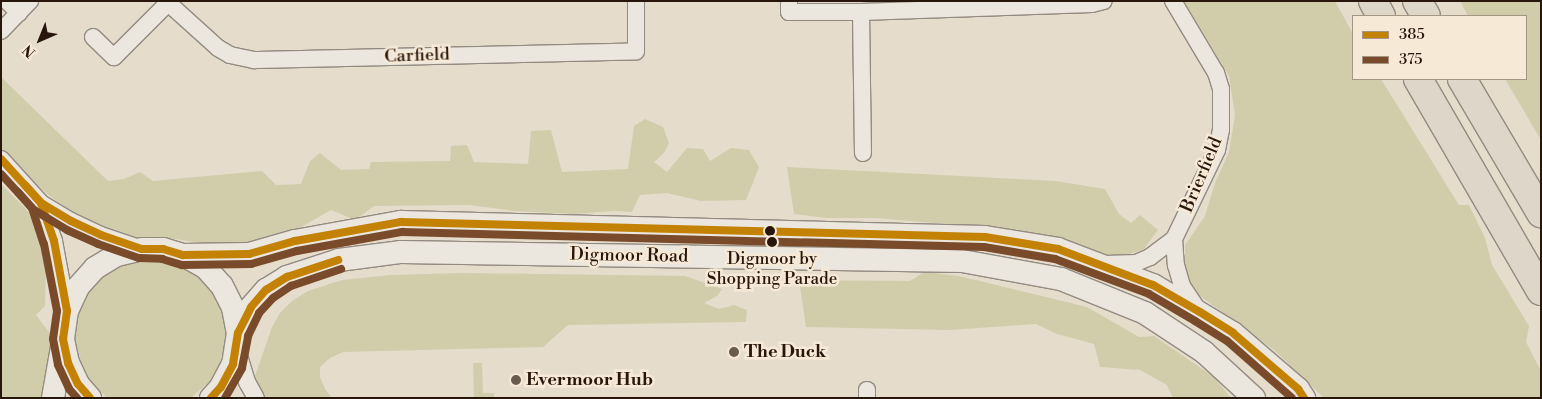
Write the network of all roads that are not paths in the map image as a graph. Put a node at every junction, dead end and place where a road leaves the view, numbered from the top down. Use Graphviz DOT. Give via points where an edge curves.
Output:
graph roads {
  1 [pos="6,1"];
  2 [pos="636,1"];
  3 [pos="789,1"];
  4 [pos="1104,1"];
  5 [pos="1173,1"];
  6 [pos="1373,1"];
  7 [pos="1417,1"];
  8 [pos="167,2"];
  9 [pos="24,7"];
  10 [pos="861,12"];
  11 [pos="1381,15"];
  12 [pos="1425,15"];
  13 [pos="1,31"];
  14 [pos="92,37"];
  15 [pos="1419,80"];
  16 [pos="1463,80"];
  17 [pos="863,152"];
  18 [pos="1,159"];
  19 [pos="41,203"];
  20 [pos="1541,213"];
  21 [pos="1174,239"];
  22 [pos="142,249"];
  23 [pos="183,255"];
  24 [pos="1102,264"];
  25 [pos="1541,292"];
  26 [pos="67,311"];
  27 [pos="1200,312"];
  28 [pos="63,339"];
  29 [pos="237,341"];
  30 [pos="54,398"];
  31 [pos="90,398"];
  32 [pos="211,398"];
  33 [pos="256,398"];
  34 [pos="1254,398"];
  35 [pos="1304,398"];
  1 -- 9 [label="street"];
  2 -- 8 [label="street, Carfield" via="636,51 254,60 230,55 218,48"];
  3 -- 10 [label="street" via="789,12"];
  4 -- 10 [label="street"];
  5 -- 21 [label="street, Brierfield" via="1216,73 1222,111 1217,150"];
  6 -- 11 [label="highway"];
  7 -- 12 [label="highway"];
  8 -- 14 [label="street, Carfield" via="114,57"];
  9 -- 13 [label="street"];
  10 -- 17 [label="street"];
  15 -- 25 [label="highway"];
  16 -- 20 [label="highway"];
  18 -- 19 [label="street"];
  19 -- 22 [label="street" via="71,221"];
  19 -- 26 [label="street" via="54,241"];
  21 -- 24 [label="street, Brierfield" via="1150,257 1136,262"];
  21 -- 27 [label="street" via="1182,286"];
  22 -- 23 [label="street" via="163,249"];
  22 -- 26 [label="street" via="117,255 95,268 78,287"];
  23 -- 24 [label="street, Digmoor Road" via="249,254 295,241 401,222 985,237 1058,249"];
  23 -- 29 [label="street" via="205,267 222,286 233,308"];
  24 -- 27 [label="street, Digmoor Road" via="1154,285"];
  26 -- 28 [label="street"];
  27 -- 35 [label="street, Digmoor Road" via="1233,333 1298,389"];
  28 -- 30 [label="street"];
  28 -- 31 [label="street" via="68,363 78,384"];
  29 -- 32 [label="street, Digmoor Road" via="233,364"];
  29 -- 33 [label="street" via="247,382"];
  29 -- 34 [label="street, Digmoor Road" via="251,307 266,290 288,277 339,260 400,252 962,261 1061,279 1145,313 1204,352"];
}
